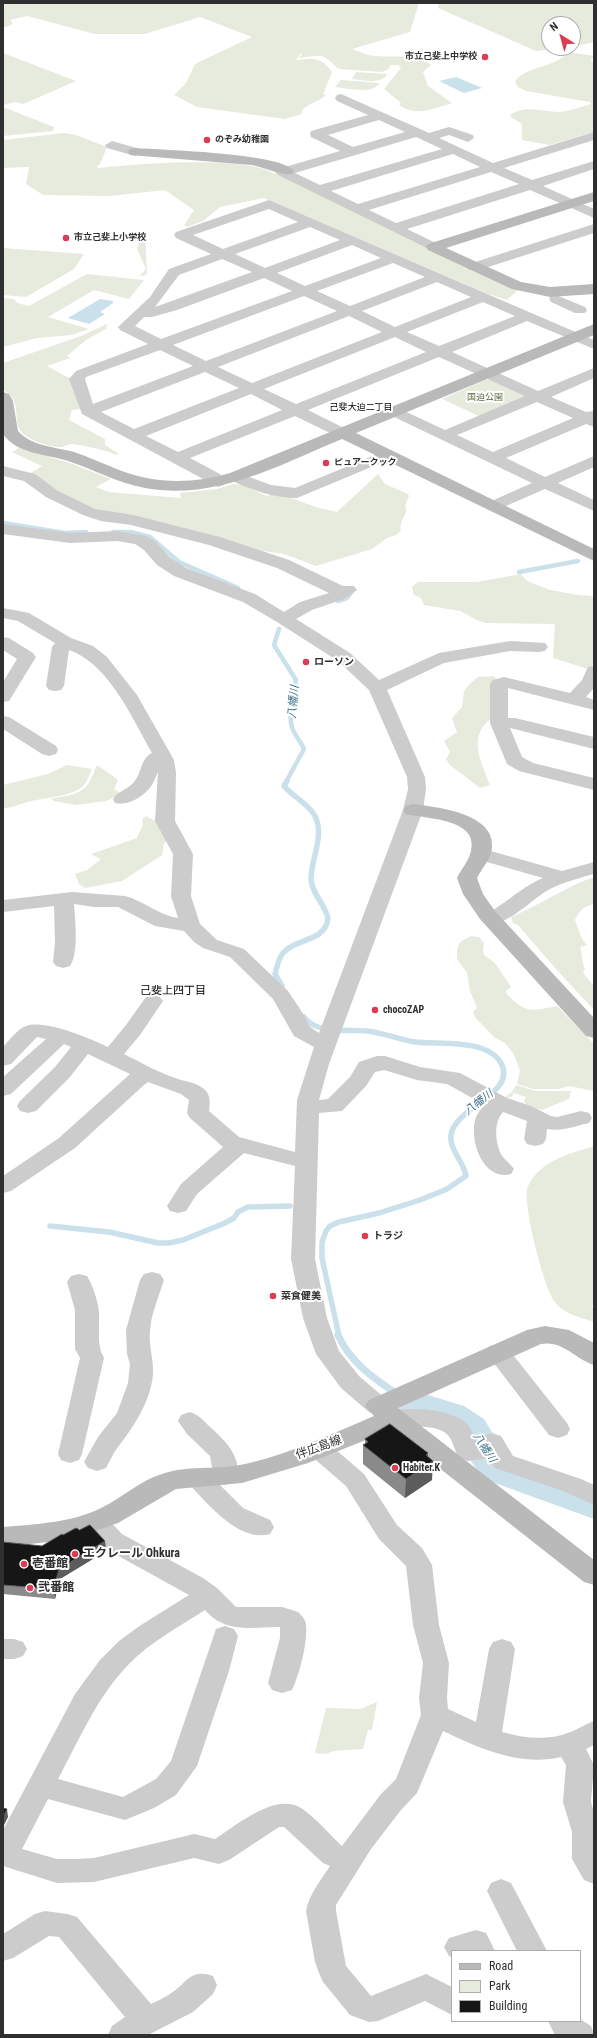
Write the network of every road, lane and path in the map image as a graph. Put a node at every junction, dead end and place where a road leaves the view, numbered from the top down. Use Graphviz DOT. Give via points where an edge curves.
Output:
graph roads {
  1 [pos="341,98"];
  2 [pos="365,109"];
  3 [pos="380,116"];
  4 [pos="322,120"];
  5 [pos="422,135"];
  6 [pos="594,136"];
  7 [pos="468,138"];
  8 [pos="112,145"];
  9 [pos="453,150"];
  10 [pos="135,152"];
  11 [pos="352,152"];
  12 [pos="594,166"];
  13 [pos="491,168"];
  14 [pos="287,171"];
  15 [pos="530,185"];
  16 [pos="320,190"];
  17 [pos="594,196"];
  18 [pos="570,203"];
  19 [pos="357,209"];
  20 [pos="594,214"];
  21 [pos="310,222"];
  22 [pos="395,228"];
  23 [pos="594,228"];
  24 [pos="352,240"];
  25 [pos="434,247"];
  26 [pos="222,254"];
  27 [pos="394,258"];
  28 [pos="474,267"];
  29 [pos="263,273"];
  30 [pos="438,277"];
  31 [pos="594,289"];
  32 [pos="304,292"];
  33 [pos="483,297"];
  34 [pos="556,300"];
  35 [pos="594,304"];
  36 [pos="348,312"];
  37 [pos="141,313"];
  38 [pos="527,316"];
  39 [pos="594,329"];
  40 [pos="394,332"];
  41 [pos="576,337"];
  42 [pos="162,345"];
  43 [pos="594,345"];
  44 [pos="439,352"];
  45 [pos="206,367"];
  46 [pos="594,373"];
  47 [pos="486,374"];
  48 [pos="250,388"];
  49 [pos="538,396"];
  50 [pos="3,397"];
  51 [pos="294,410"];
  52 [pos="89,412"];
  53 [pos="395,412"];
  54 [pos="591,419"];
  55 [pos="342,433"];
  56 [pos="134,435"];
  57 [pos="445,436"];
  58 [pos="388,455"];
  59 [pos="177,458"];
  60 [pos="494,458"];
  61 [pos="594,461"];
  62 [pos="3,471"];
  63 [pos="236,477"];
  64 [pos="218,482"];
  65 [pos="545,482"];
  66 [pos="493,506"];
  67 [pos="594,506"];
  68 [pos="3,529"];
  69 [pos="594,556"];
  70 [pos="3,614"];
  71 [pos="284,618"];
  72 [pos="3,642"];
  73 [pos="65,642"];
  74 [pos="539,647"];
  75 [pos="594,671"];
  76 [pos="55,686"];
  77 [pos="377,688"];
  78 [pos="3,697"];
  79 [pos="574,700"];
  80 [pos="594,705"];
  81 [pos="3,721"];
  82 [pos="499,723"];
  83 [pos="594,743"];
  84 [pos="49,750"];
  85 [pos="163,756"];
  86 [pos="594,784"];
  87 [pos="122,798"];
  88 [pos="413,810"];
  89 [pos="480,854"];
  90 [pos="594,868"];
  91 [pos="559,876"];
  92 [pos="64,900"];
  93 [pos="3,906"];
  94 [pos="491,919"];
  95 [pos="190,926"];
  96 [pos="62,962"];
  97 [pos="153,1001"];
  98 [pos="594,1031"];
  99 [pos="329,1034"];
  100 [pos="61,1036"];
  101 [pos="86,1044"];
  102 [pos="112,1055"];
  103 [pos="3,1059"];
  104 [pos="147,1074"];
  105 [pos="3,1089"];
  106 [pos="501,1100"];
  107 [pos="28,1106"];
  108 [pos="308,1107"];
  109 [pos="581,1118"];
  110 [pos="239,1145"];
  111 [pos="306,1161"];
  112 [pos="503,1169"];
  113 [pos="3,1186"];
  114 [pos="178,1206"];
  115 [pos="152,1280"];
  116 [pos="79,1282"];
  117 [pos="498,1352"];
  118 [pos="594,1356"];
  119 [pos="393,1404"];
  120 [pos="190,1421"];
  121 [pos="558,1429"];
  122 [pos="319,1449"];
  123 [pos="70,1454"];
  124 [pos="96,1462"];
  125 [pos="225,1476"];
  126 [pos="197,1477"];
  127 [pos="594,1496"];
  128 [pos="95,1522"];
  129 [pos="261,1527"];
  130 [pos="3,1537"];
  131 [pos="594,1575"];
  132 [pos="208,1595"];
  133 [pos="225,1636"];
  134 [pos="502,1649"];
  135 [pos="282,1683"];
  136 [pos="435,1715"];
  137 [pos="594,1732"];
  138 [pos="487,1739"];
  139 [pos="569,1744"];
  140 [pos="41,1786"];
  141 [pos="4,1854"];
  142 [pos="350,1861"];
  143 [pos="594,1872"];
  144 [pos="501,1891"];
  145 [pos="3,1949"];
  146 [pos="531,1950"];
  147 [pos="202,1985"];
  148 [pos="451,2001"];
  149 [pos="564,2022"];
  150 [pos="134,2027"];
  151 [pos="580,2035"];
  1 -- 2 [label="street"];
  2 -- 3 [label="street"];
  2 -- 4 [label="street"];
  3 -- 5 [label="street"];
  3 -- 11 [label="street" via="316,134"];
  5 -- 7 [label="street" via="449,131"];
  5 -- 9 [label="street"];
  5 -- 11 [label="street"];
  6 -- 13 [label="street"];
  8 -- 10 [label="street"];
  9 -- 13 [label="street"];
  9 -- 16 [label="street"];
  10 -- 14 [label="street" via="252,161"];
  11 -- 14 [label="street"];
  12 -- 15 [label="street"];
  13 -- 15 [label="street"];
  13 -- 19 [label="street"];
  14 -- 16 [label="street" via="283,172"];
  15 -- 18 [label="street"];
  15 -- 22 [label="street"];
  16 -- 19 [label="street"];
  17 -- 18 [label="street"];
  18 -- 20 [label="street"];
  18 -- 25 [label="street"];
  19 -- 22 [label="street"];
  21 -- 24 [label="street"];
  21 -- 26 [label="street"];
  21 -- 26 [label="street" via="269,204 181,236"];
  22 -- 25 [label="street"];
  23 -- 28 [label="street"];
  24 -- 27 [label="street"];
  24 -- 29 [label="street"];
  25 -- 28 [label="street"];
  26 -- 29 [label="street"];
  26 -- 37 [label="street" via="174,272 155,300"];
  27 -- 30 [label="street"];
  27 -- 32 [label="street"];
  28 -- 31 [label="street" via="510,284 528,289 563,292"];
  29 -- 32 [label="street"];
  29 -- 37 [label="street" via="172,307 152,313"];
  30 -- 33 [label="street"];
  30 -- 36 [label="street"];
  32 -- 36 [label="street"];
  32 -- 42 [label="street"];
  33 -- 38 [label="street"];
  33 -- 40 [label="street"];
  34 -- 35 [label="street" via="575,312"];
  36 -- 40 [label="street"];
  36 -- 45 [label="street"];
  37 -- 42 [label="street" via="125,327"];
  38 -- 41 [label="street"];
  38 -- 44 [label="street"];
  39 -- 41 [label="street"];
  40 -- 44 [label="street"];
  40 -- 48 [label="street"];
  41 -- 43 [label="street"];
  41 -- 47 [label="street"];
  42 -- 45 [label="street"];
  42 -- 52 [label="street" via="82,374 77,379"];
  44 -- 47 [label="street"];
  44 -- 51 [label="street"];
  45 -- 48 [label="street"];
  45 -- 52 [label="street"];
  46 -- 49 [label="street"];
  47 -- 49 [label="street"];
  47 -- 53 [label="street"];
  48 -- 51 [label="street"];
  48 -- 56 [label="street"];
  49 -- 54 [label="street"];
  49 -- 57 [label="street"];
  50 -- 64 [label="street" via="8,428 26,444 75,458 122,477 154,485 179,487"];
  51 -- 55 [label="street"];
  51 -- 59 [label="street"];
  52 -- 56 [label="street"];
  53 -- 55 [label="street"];
  53 -- 57 [label="street"];
  54 -- 60 [label="street"];
  55 -- 58 [label="street"];
  55 -- 63 [label="street"];
  56 -- 59 [label="street"];
  57 -- 60 [label="street"];
  58 -- 63 [label="street" via="297,493 287,494 258,488"];
  58 -- 66 [label="street"];
  59 -- 64 [label="street" via="214,477"];
  60 -- 65 [label="street"];
  61 -- 65 [label="street"];
  62 -- 71 [label="street" via="29,478 52,494 95,514 133,520 214,541 283,564 346,591"];
  63 -- 64 [label="street"];
  65 -- 66 [label="street"];
  65 -- 67 [label="street"];
  66 -- 69 [label="street"];
  68 -- 71 [label="street" via="70,538 117,536 140,540 174,569 249,598"];
  70 -- 73 [label="street" via="23,617"];
  71 -- 77 [label="street" via="344,657"];
  72 -- 78 [label="street" via="27,657"];
  73 -- 76 [label="street" via="61,647"];
  73 -- 85 [label="street" via="87,650 106,666 128,695"];
  74 -- 77 [label="street" via="510,646 439,658"];
  75 -- 79 [label="street" via="590,681"];
  77 -- 88 [label="street" via="416,777 417,789"];
  79 -- 80 [label="street"];
  79 -- 82 [label="street" via="504,682 499,684"];
  81 -- 84 [label="street"];
  82 -- 83 [label="street" via="515,723"];
  82 -- 86 [label="street" via="514,760 526,767"];
  85 -- 87 [label="street" via="154,759 142,786"];
  85 -- 95 [label="street" via="167,773 165,821 183,854 181,896"];
  88 -- 89 [label="street" via="452,815 464,820 481,839"];
  88 -- 99 [label="street"];
  89 -- 91 [label="street"];
  89 -- 94 [label="street" via="469,874 468,882 473,894"];
  90 -- 91 [label="street"];
  91 -- 94 [label="street" via="525,895 502,915"];
  92 -- 93 [label="street"];
  92 -- 95 [label="street" via="116,900 125,902 162,922"];
  92 -- 96 [label="street" via="65,942"];
  94 -- 98 [label="street"];
  95 -- 99 [label="street" via="210,944 237,953 281,995 301,1031"];
  97 -- 102 [label="street"];
  99 -- 108 [label="street" via="311,1086"];
  100 -- 101 [label="street"];
  100 -- 103 [label="street" via="35,1031"];
  100 -- 105 [label="street"];
  101 -- 102 [label="street"];
  101 -- 107 [label="street" via="60,1075"];
  102 -- 104 [label="street"];
  104 -- 110 [label="street" via="193,1091 200,1100 198,1113 225,1137"];
  104 -- 113 [label="street" via="131,1084 67,1143"];
  106 -- 108 [label="street" via="446,1076 417,1073 393,1064 377,1063 367,1067 358,1081 334,1106"];
  106 -- 109 [label="street" via="536,1128"];
  106 -- 112 [label="street" via="487,1116 485,1126 489,1155"];
  108 -- 111 [label="street"];
  110 -- 111 [label="street"];
  110 -- 114 [label="street" via="189,1189"];
  111 -- 119 [label="street" via="303,1257 315,1318 328,1354 350,1382"];
  115 -- 124 [label="street" via="138,1330 138,1354 142,1364 140,1383 129,1414"];
  116 -- 123 [label="street" via="87,1310 87,1349 92,1358"];
  117 -- 118 [label="street, 伴広島線" via="536,1336 549,1334 567,1337"];
  117 -- 119 [label="street, 伴広島線"];
  117 -- 121 [label="street"];
  119 -- 122 [label="street, 伴広島線"];
  119 -- 127 [label="street" via="419,1417 459,1430 468,1452 488,1448 504,1462 572,1485"];
  119 -- 131 [label="street"];
  120 -- 125 [label="street" via="219,1450 226,1462"];
  122 -- 125 [label="street, 伴広島線" via="241,1474"];
  122 -- 136 [label="street" via="355,1480 388,1532 413,1555 419,1565 426,1625 436,1663 433,1698"];
  125 -- 126 [label="street, 伴広島線"];
  126 -- 128 [label="street, 伴広島線" via="162,1484"];
  126 -- 129 [label="street" via="234,1515"];
  128 -- 130 [label="street, 伴広島線"];
  128 -- 132 [label="street" via="113,1541"];
  132 -- 135 [label="street" via="230,1618 289,1619 293,1624 293,1638"];
  132 -- 140 [label="street" via="151,1632 120,1657 85,1702"];
  133 -- 140 [label="street" via="216,1671 182,1766 166,1787 125,1809"];
  134 -- 138 [label="street"];
  136 -- 138 [label="street"];
  136 -- 142 [label="street" via="407,1785 361,1842"];
  137 -- 139 [label="street"];
  138 -- 139 [label="street" via="533,1750"];
  139 -- 143 [label="street" via="580,1765 577,1802 586,1832 586,1859"];
  140 -- 141 [label="street"];
  141 -- 142 [label="street" via="57,1871 94,1870 194,1846 219,1852 272,1817 282,1815 291,1816 333,1856"];
  142 -- 148 [label="street" via="322,1903 321,1911 334,1973 360,2006 369,2009 378,2008 426,1987"];
  144 -- 146 [label="street"];
  145 -- 150 [label="street" via="45,1923 67,1926"];
  147 -- 150 [label="street" via="182,2003"];
  149 -- 151 [label="street"];
}
